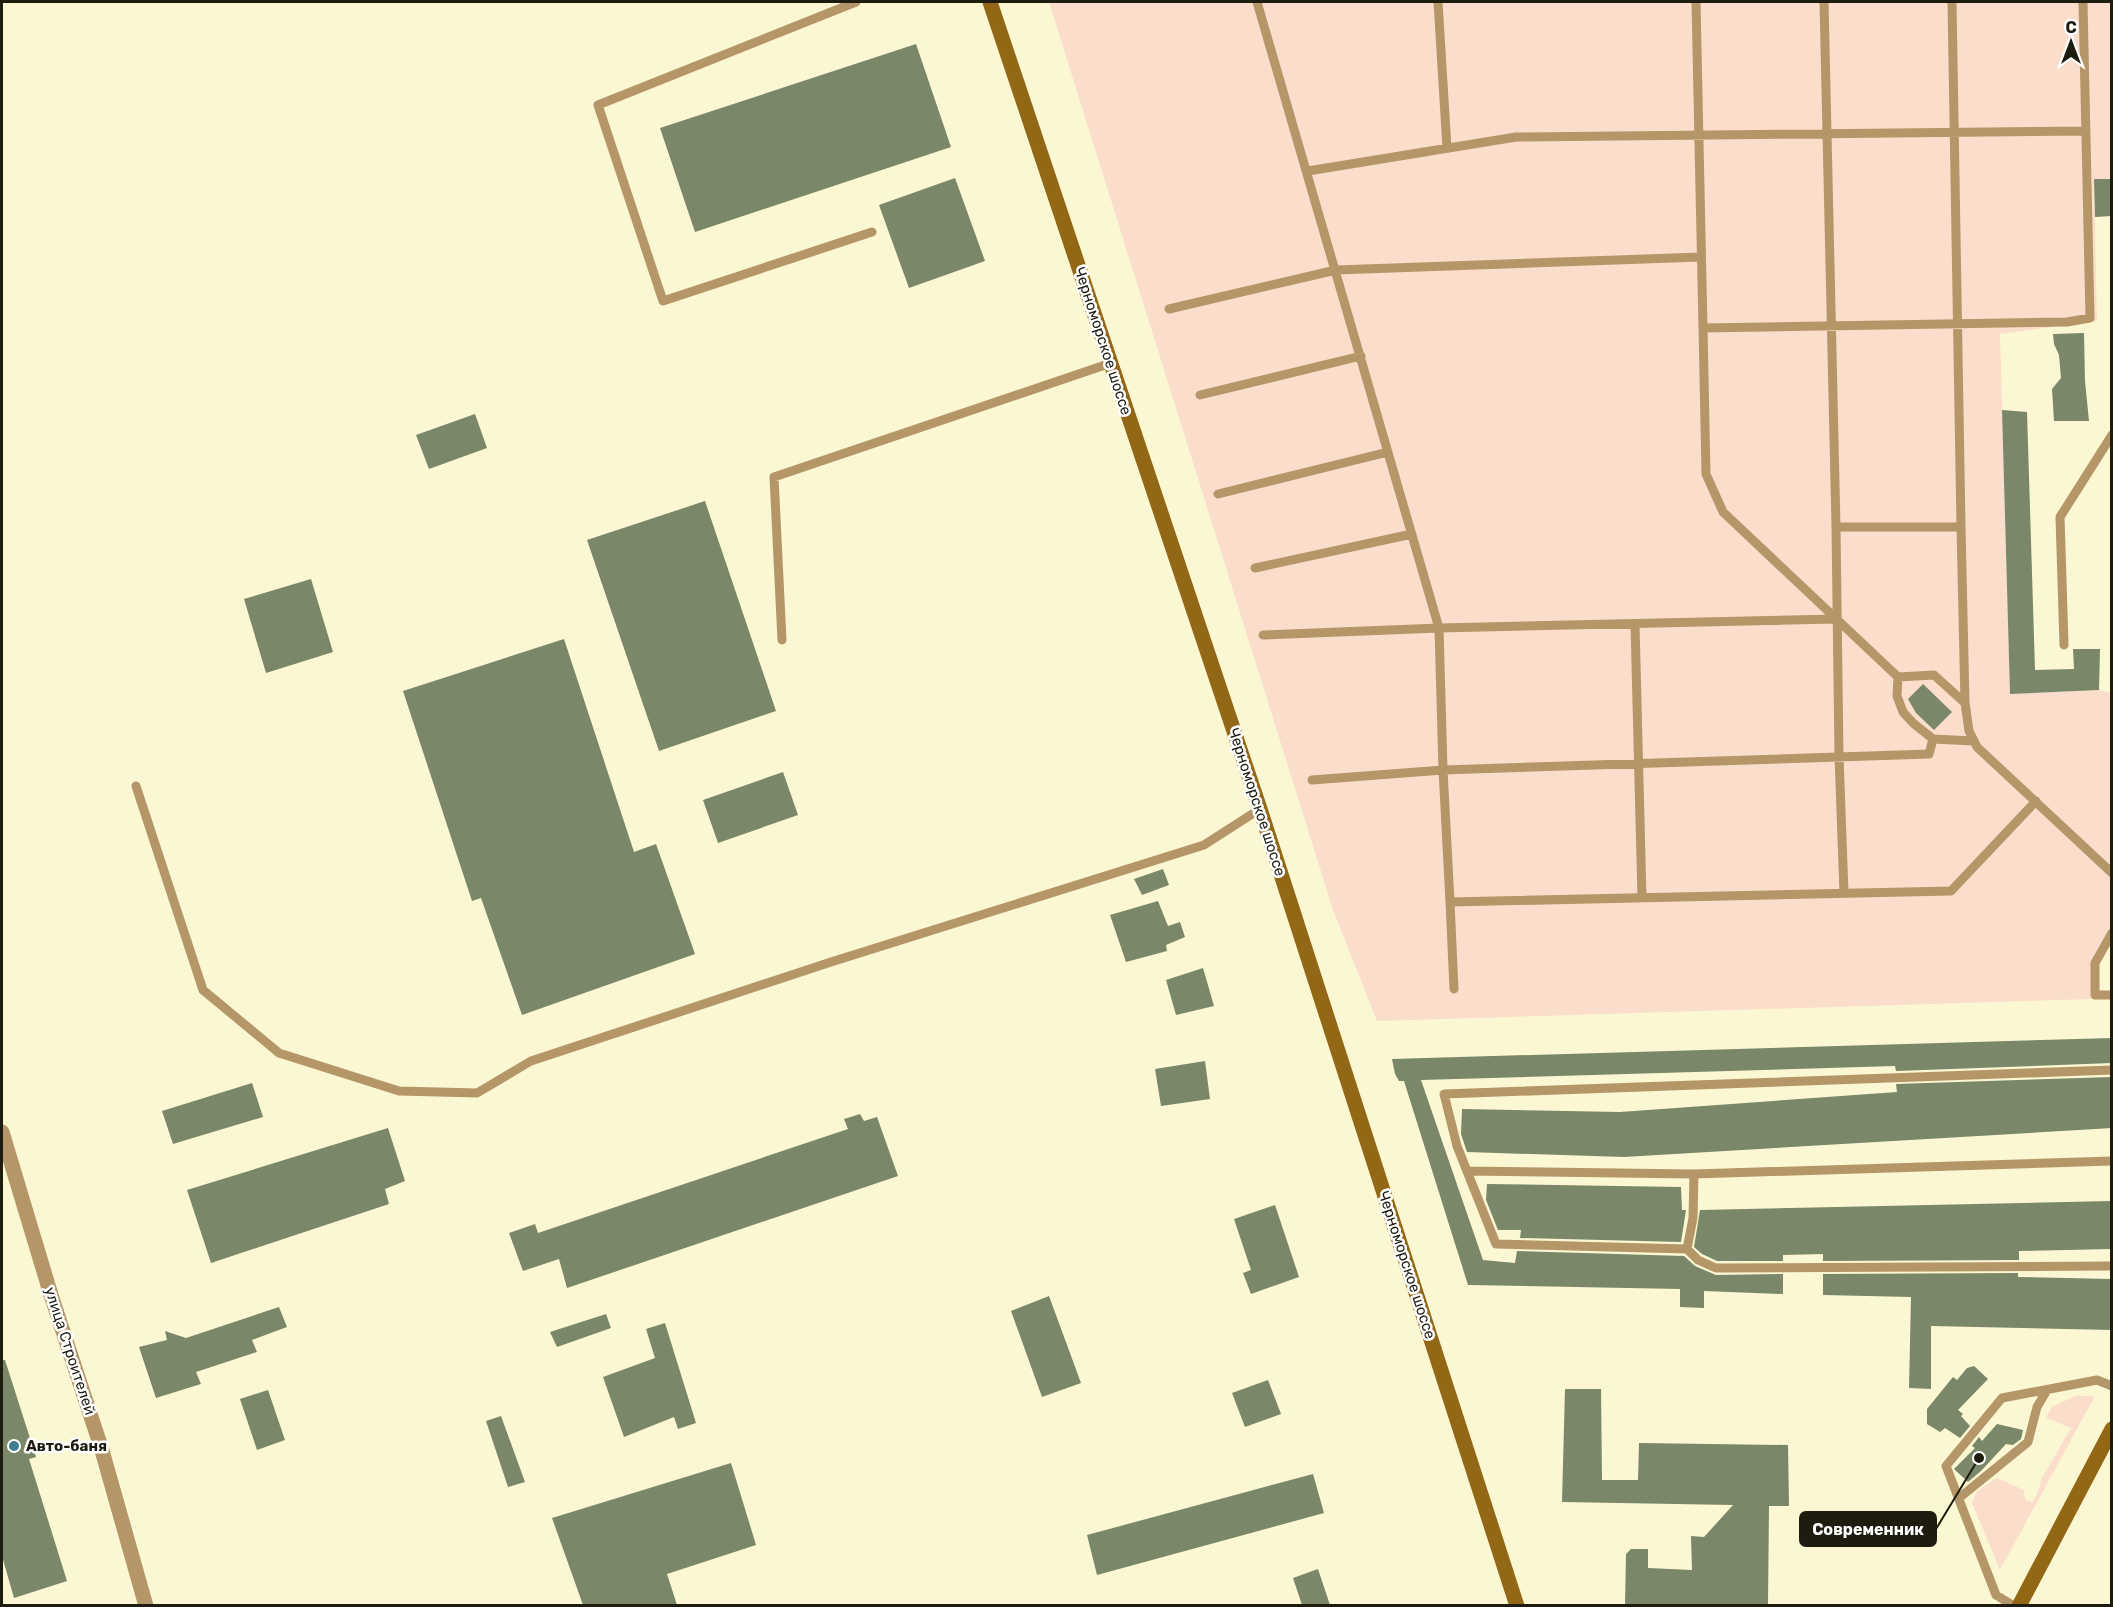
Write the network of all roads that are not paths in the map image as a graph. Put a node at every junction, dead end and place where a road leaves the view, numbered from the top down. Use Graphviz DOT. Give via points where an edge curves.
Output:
graph roads {
  1 [pos="856,2"];
  2 [pos="990,2"];
  3 [pos="1257,2"];
  4 [pos="1438,2"];
  5 [pos="1695,2"];
  6 [pos="1824,2"];
  7 [pos="1952,2"];
  8 [pos="2083,2"];
  9 [pos="2086,131"];
  10 [pos="1954,132"];
  11 [pos="1827,134"];
  12 [pos="1698,135"];
  13 [pos="1448,148"];
  14 [pos="1308,171"];
  15 [pos="872,232"];
  16 [pos="1701,258"];
  17 [pos="1336,270"];
  18 [pos="1168,309"];
  19 [pos="1958,325"];
  20 [pos="1831,327"];
  21 [pos="1703,328"];
  22 [pos="1361,356"];
  23 [pos="1111,363"];
  24 [pos="1200,395"];
  25 [pos="2112,435"];
  26 [pos="1388,452"];
  27 [pos="1218,494"];
  28 [pos="1836,527"];
  29 [pos="1961,527"];
  30 [pos="1412,534"];
  31 [pos="1255,568"];
  32 [pos="1837,619"];
  33 [pos="1635,624"];
  34 [pos="1439,628"];
  35 [pos="1263,636"];
  36 [pos="782,640"];
  37 [pos="2064,645"];
  38 [pos="1898,677"];
  39 [pos="1965,703"];
  40 [pos="1933,739"];
  41 [pos="1974,741"];
  42 [pos="1839,756"];
  43 [pos="1638,763"];
  44 [pos="1443,770"];
  45 [pos="1312,780"];
  46 [pos="136,786"];
  47 [pos="2036,801"];
  48 [pos="1260,809"];
  49 [pos="2112,873"];
  50 [pos="1844,893"];
  51 [pos="1642,898"];
  52 [pos="1450,902"];
  53 [pos="2112,933"];
  54 [pos="1454,989"];
  55 [pos="2112,995"];
  56 [pos="2112,1070"];
  57 [pos="2,1132"];
  58 [pos="2112,1161"];
  59 [pos="1467,1171"];
  60 [pos="1694,1174"];
  61 [pos="1686,1249"];
  62 [pos="2112,1266"];
  63 [pos="2112,1386"];
  64 [pos="2047,1390"];
  65 [pos="2112,1429"];
  66 [pos="1959,1498"];
  67 [pos="146,1605"];
  68 [pos="1517,1605"];
  69 [pos="2014,1605"];
  70 [pos="2019,1605"];
  1 -- 15 [label="lane" via="598,105 663,301"];
  2 -- 23 [label="main road, Черноморское шоссе"];
  3 -- 14 [label="lane"];
  4 -- 13 [label="lane"];
  5 -- 12 [label="lane"];
  6 -- 11 [label="lane"];
  7 -- 10 [label="lane"];
  8 -- 9 [label="lane"];
  9 -- 10 [label="lane"];
  9 -- 19 [label="lane" via="2090,318"];
  10 -- 11 [label="lane"];
  10 -- 19 [label="lane"];
  11 -- 12 [label="lane"];
  11 -- 20 [label="lane"];
  12 -- 13 [label="lane" via="1516,137"];
  12 -- 16 [label="lane"];
  13 -- 14 [label="lane"];
  14 -- 17 [label="lane"];
  16 -- 17 [label="lane"];
  16 -- 21 [label="lane"];
  17 -- 18 [label="lane"];
  17 -- 22 [label="lane"];
  19 -- 20 [label="lane"];
  19 -- 29 [label="lane"];
  20 -- 21 [label="lane"];
  20 -- 28 [label="lane"];
  21 -- 32 [label="lane" via="1706,474 1724,512"];
  22 -- 24 [label="lane"];
  22 -- 26 [label="lane"];
  23 -- 36 [label="lane" via="774,477"];
  23 -- 48 [label="main road, Черноморское шоссе"];
  25 -- 37 [label="lane" via="2060,517"];
  26 -- 27 [label="lane"];
  26 -- 30 [label="lane"];
  28 -- 29 [label="lane"];
  28 -- 32 [label="lane"];
  29 -- 39 [label="lane"];
  30 -- 31 [label="lane"];
  30 -- 34 [label="lane"];
  32 -- 33 [label="lane"];
  32 -- 38 [label="lane"];
  32 -- 42 [label="lane"];
  33 -- 34 [label="lane"];
  33 -- 43 [label="lane"];
  34 -- 35 [label="lane"];
  34 -- 44 [label="lane"];
  38 -- 39 [label="lane" via="1934,675"];
  38 -- 40 [label="lane" via="1897,696 1903,712"];
  39 -- 41 [label="lane"];
  40 -- 41 [label="lane"];
  40 -- 42 [label="lane" via="1929,754"];
  41 -- 47 [label="lane"];
  42 -- 43 [label="lane"];
  42 -- 50 [label="lane"];
  43 -- 44 [label="lane"];
  43 -- 51 [label="lane"];
  44 -- 45 [label="lane"];
  44 -- 52 [label="lane"];
  46 -- 48 [label="lane" via="202,990 279,1053 399,1091 477,1093 542,1057 1204,845"];
  47 -- 49 [label="lane"];
  47 -- 50 [label="lane" via="1951,891"];
  48 -- 68 [label="main road, Черноморское шоссе"];
  50 -- 51 [label="lane"];
  51 -- 52 [label="lane"];
  52 -- 54 [label="lane"];
  53 -- 55 [label="lane" via="2095,963 2095,996"];
  56 -- 59 [label="lane" via="1444,1094"];
  57 -- 67 [label="street, улица Строителей" via="101,1446"];
  58 -- 60 [label="lane"];
  59 -- 60 [label="lane"];
  59 -- 61 [label="lane" via="1496,1244"];
  60 -- 61 [label="lane" via="1694,1218"];
  61 -- 62 [label="lane" via="1716,1268"];
  63 -- 64 [label="lane" via="2097,1380"];
  64 -- 66 [label="lane" via="2037,1407 2028,1442"];
  64 -- 66 [label="lane" via="2002,1398 1946,1466"];
  65 -- 70 [label="main road"];
  66 -- 69 [label="lane" via="1996,1595"];
}
